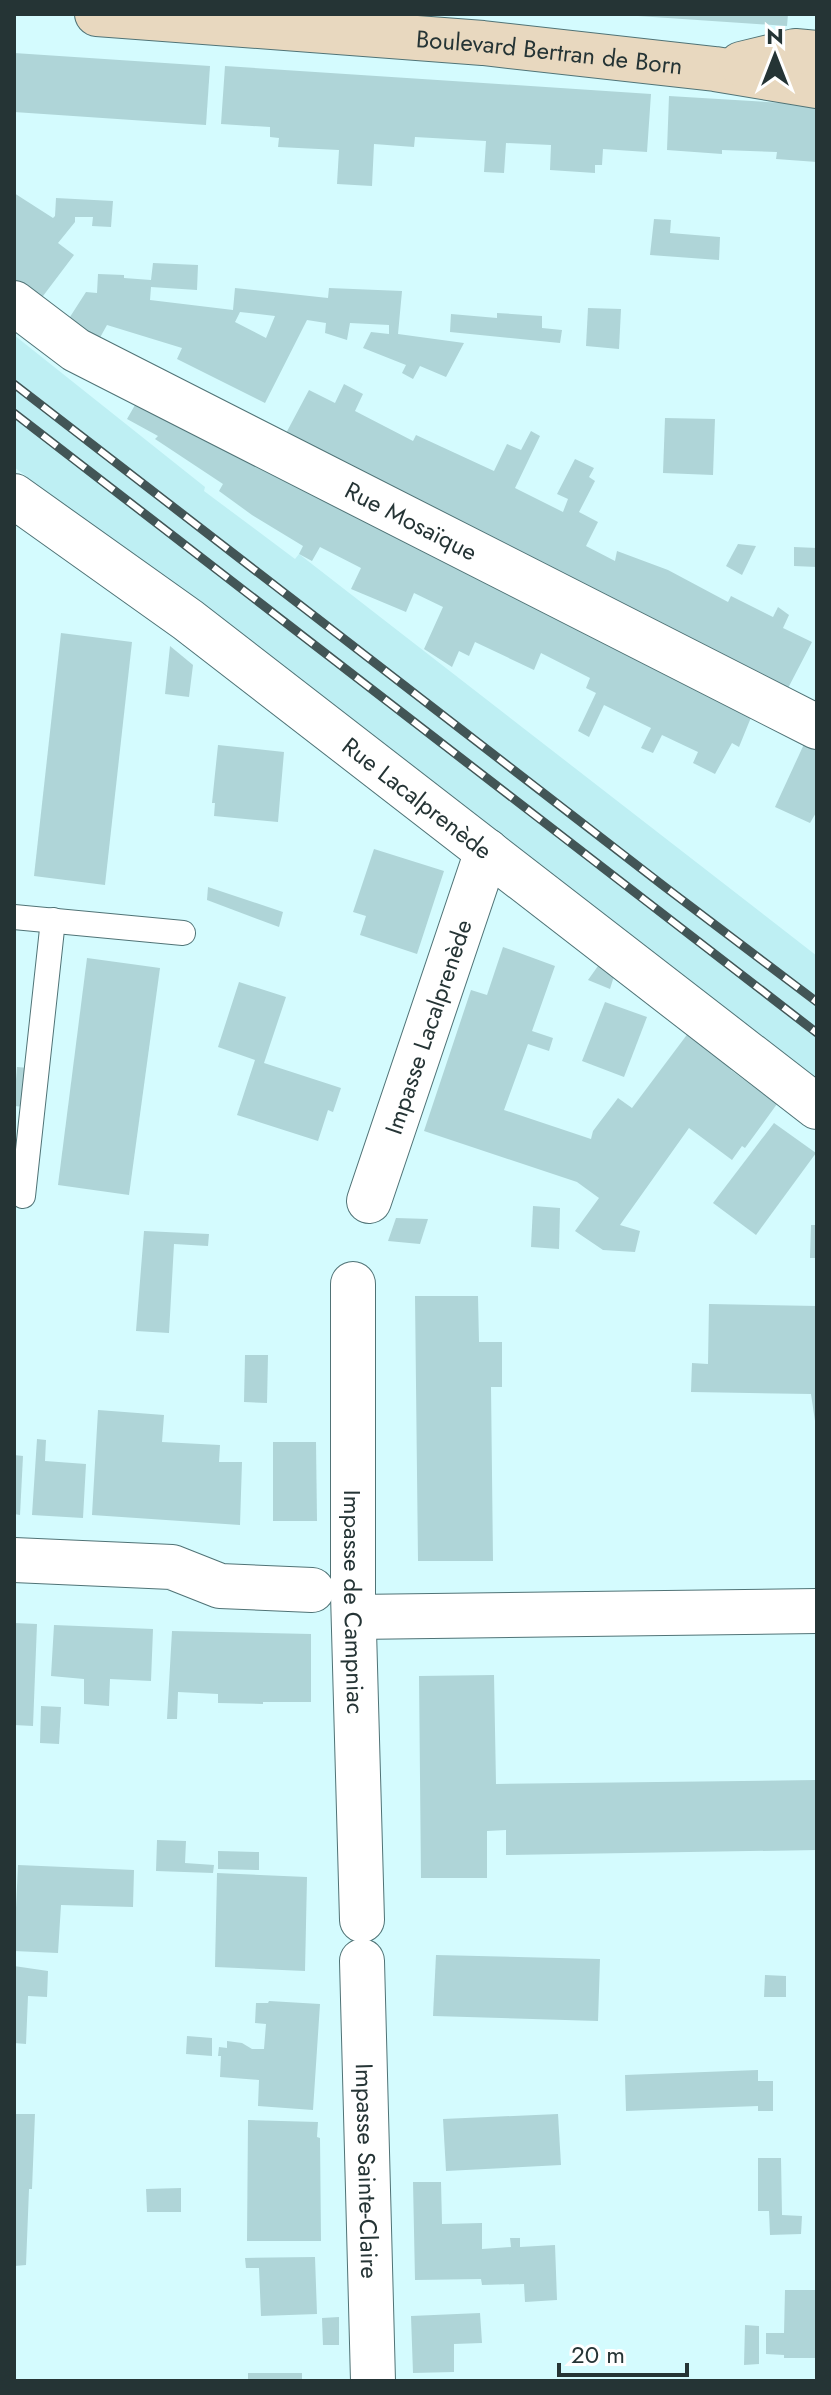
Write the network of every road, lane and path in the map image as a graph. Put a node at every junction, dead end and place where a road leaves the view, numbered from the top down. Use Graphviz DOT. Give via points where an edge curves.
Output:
graph roads {
  1 [pos="97,14"];
  2 [pos="372,23"];
  3 [pos="817,53"];
  4 [pos="715,69"];
  5 [pos="817,86"];
  6 [pos="14,303"];
  7 [pos="14,496"];
  8 [pos="817,727"];
  9 [pos="487,851"];
  10 [pos="14,917"];
  11 [pos="53,920"];
  12 [pos="183,933"];
  13 [pos="817,1107"];
  14 [pos="23,1196"];
  15 [pos="369,1201"];
  16 [pos="353,1284"];
  17 [pos="14,1560"];
  18 [pos="312,1590"];
  19 [pos="817,1611"];
  20 [pos="354,1617"];
  21 [pos="362,1940"];
  22 [pos="373,2381"];
  1 -- 2 [label="main road, Boulevard Bertran de Born"];
  2 -- 4 [label="main road, Boulevard Bertran de Born" via="483,43"];
  3 -- 4 [label="main road, Boulevard Bertran de Born" via="795,51"];
  4 -- 5 [label="main road, Boulevard Bertran de Born"];
  6 -- 8 [label="street, Rue Mosaïque" via="76,350"];
  7 -- 9 [label="street, Rue Lacalprenède" via="188,620"];
  9 -- 13 [label="street, Rue Lacalprenède"];
  9 -- 15 [label="street, Impasse Lacalprenède"];
  10 -- 11 [label="lane"];
  11 -- 12 [label="lane"];
  11 -- 14 [label="lane"];
  16 -- 20 [label="street, Impasse de Campniac"];
  17 -- 18 [label="street, Impasse de Campniac" via="172,1567 220,1586"];
  19 -- 20 [label="street"];
  20 -- 21 [label="street, Impasse de Campniac"];
  21 -- 22 [label="street, Impasse Sainte-Claire"];
}
